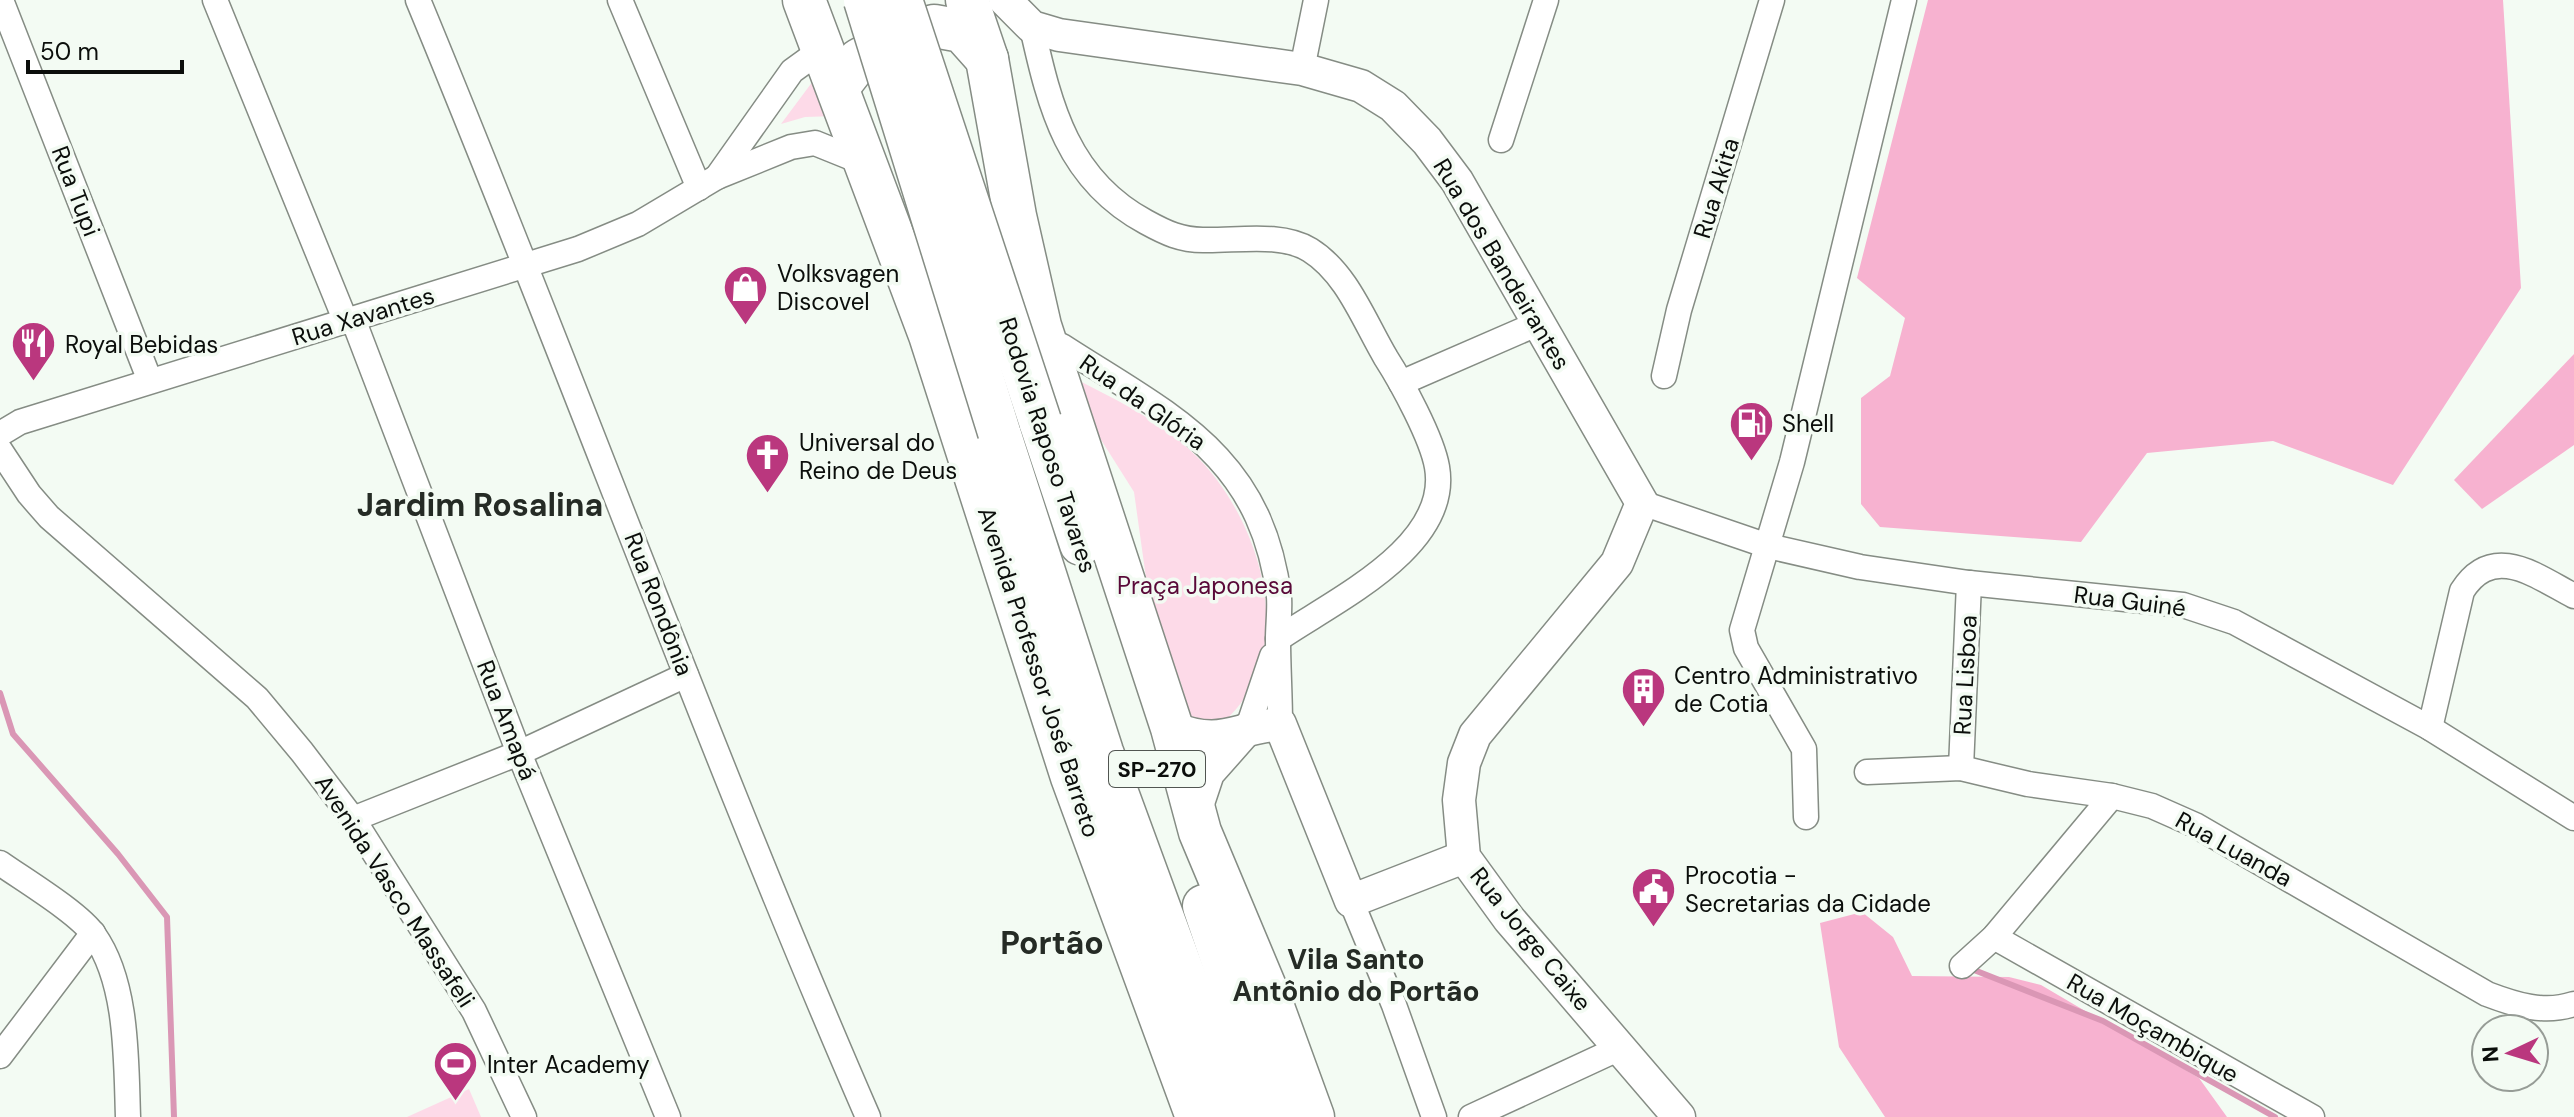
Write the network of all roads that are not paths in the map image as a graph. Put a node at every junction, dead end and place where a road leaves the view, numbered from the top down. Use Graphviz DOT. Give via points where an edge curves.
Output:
graph roads {
  1 [pos="1,0"];
  2 [pos="215,0"];
  3 [pos="418,0"];
  4 [pos="620,0"];
  5 [pos="901,0"];
  6 [pos="934,0"];
  7 [pos="967,0"];
  8 [pos="1005,0"];
  9 [pos="1316,0"];
  10 [pos="1546,0"];
  11 [pos="1772,0"];
  12 [pos="1904,0"];
  13 [pos="862,16"];
  14 [pos="1032,27"];
  15 [pos="818,37"];
  16 [pos="987,59"];
  17 [pos="1302,69"];
  18 [pos="1501,140"];
  19 [pos="869,165"];
  20 [pos="708,182"];
  21 [pos="528,264"];
  22 [pos="349,320"];
  23 [pos="1539,323"];
  24 [pos="1051,336"];
  25 [pos="1664,376"];
  26 [pos="150,381"];
  27 [pos="1401,383"];
  28 [pos="0,434"];
  29 [pos="0,450"];
  30 [pos="1642,503"];
  31 [pos="1768,546"];
  32 [pos="1969,583"];
  33 [pos="2574,596"];
  34 [pos="1278,639"];
  35 [pos="686,675"];
  36 [pos="1280,724"];
  37 [pos="1248,727"];
  38 [pos="1172,728"];
  39 [pos="2430,728"];
  40 [pos="519,753"];
  41 [pos="1961,768"];
  42 [pos="1867,772"];
  43 [pos="2112,796"];
  44 [pos="1195,812"];
  45 [pos="1806,817"];
  46 [pos="2574,818"];
  47 [pos="353,819"];
  48 [pos="1464,857"];
  49 [pos="0,863"];
  50 [pos="1351,901"];
  51 [pos="93,933"];
  52 [pos="1994,937"];
  53 [pos="1962,966"];
  54 [pos="2574,1004"];
  55 [pos="1622,1047"];
  56 [pos="0,1056"];
  57 [pos="1479,1116"];
  58 [pos="128,1117"];
  59 [pos="524,1117"];
  60 [pos="668,1117"];
  61 [pos="868,1117"];
  62 [pos="1197,1117"];
  63 [pos="1236,1117"];
  64 [pos="1276,1117"];
  65 [pos="1313,1117"];
  66 [pos="1434,1117"];
  67 [pos="1679,1117"];
  68 [pos="2312,1117"];
  1 -- 26 [label="street, Rua Tupi"];
  2 -- 22 [label="street, Rua Amapá"];
  3 -- 21 [label="street, Rua Rondônia"];
  4 -- 20 [label="street"];
  5 -- 64 [label="highway, Rodovia Raposo Tavares / SP-270, bridge"];
  6 -- 13 [label="highway"];
  7 -- 16 [label="highway"];
  8 -- 14 [label="main road"];
  9 -- 17 [label="street"];
  10 -- 18 [label="street"];
  11 -- 25 [label="street, Rua Akita"];
  12 -- 31 [label="street"];
  13 -- 15 [label="highway"];
  13 -- 63 [label="highway, Rodovia Raposo Tavares / SP-270, bridge" via="1102,752"];
  14 -- 17 [label="main road, Rua dos Bandeirantes"];
  14 -- 27 [label="street" via="1046,93 1070,148 1099,189 1125,211 1185,240 1271,240 1307,248 1334,268"];
  15 -- 16 [label="highway" via="859,60 934,26 962,31"];
  15 -- 19 [label="highway, Avenida Professor José Barreto"];
  15 -- 20 [label="street, Rua Xavantes"];
  16 -- 24 [label="highway" via="1018,230"];
  17 -- 23 [label="main road, Rua dos Bandeirantes" via="1361,86 1393,106 1427,141 1457,181"];
  19 -- 20 [label="street, Rua Xavantes" via="815,143 791,147"];
  19 -- 62 [label="highway, Avenida Professor José Barreto" via="930,335 1072,777"];
  20 -- 21 [label="street, Rua Xavantes" via="638,224"];
  21 -- 22 [label="street, Rua Xavantes"];
  21 -- 35 [label="street, Rua Rondônia"];
  22 -- 26 [label="street, Rua Xavantes"];
  22 -- 40 [label="street, Rua Amapá"];
  23 -- 27 [label="street"];
  23 -- 30 [label="main road, Rua dos Bandeirantes"];
  24 -- 34 [label="street, Rua da Glória" via="1183,425 1217,454 1245,490 1274,570"];
  24 -- 38 [label="highway"];
  26 -- 28 [label="street, Rua Xavantes" via="20,422"];
  27 -- 34 [label="street" via="1437,465 1438,489 1427,525 1400,556"];
  29 -- 47 [label="street, Avenida Vasco Massafeli" via="49,517 257,698"];
  30 -- 31 [label="street, Rua Guiné"];
  30 -- 48 [label="main road, Rua Jorge Caixe" via="1617,563 1475,735 1459,800"];
  31 -- 32 [label="street, Rua Guiné"];
  31 -- 45 [label="street" via="1742,638 1804,749"];
  32 -- 39 [label="street, Rua Guiné" via="2183,605 2234,622"];
  32 -- 41 [label="street, Rua Lisboa"];
  33 -- 39 [label="street" via="2519,568 2491,565 2472,575 2462,591"];
  34 -- 36 [label="street"];
  34 -- 37 [label="street"];
  35 -- 40 [label="street"];
  35 -- 61 [label="street, Rua Rondônia"];
  36 -- 37 [label="main road"];
  36 -- 50 [label="main road"];
  37 -- 38 [label="main road" via="1223,738 1198,738"];
  37 -- 44 [label="main road" via="1208,773"];
  38 -- 44 [label="highway"];
  39 -- 46 [label="street, Rua Guiné"];
  40 -- 47 [label="street"];
  40 -- 60 [label="street, Rua Amapá"];
  41 -- 42 [label="street, Rua Luanda"];
  41 -- 43 [label="street, Rua Luanda"];
  43 -- 52 [label="street"];
  43 -- 54 [label="street, Rua Luanda" via="2195,825 2487,994 2522,1007 2560,1009"];
  44 -- 65 [label="highway"];
  47 -- 59 [label="street, Avenida Vasco Massafeli" via="474,1011"];
  48 -- 50 [label="main road"];
  48 -- 55 [label="main road, Rua Jorge Caixe" via="1509,919"];
  49 -- 51 [label="street"];
  50 -- 66 [label="street"];
  51 -- 56 [label="street"];
  51 -- 58 [label="street" via="109,964 117,999"];
  52 -- 53 [label="street"];
  52 -- 68 [label="street, Rua Moçambique"];
  55 -- 57 [label="street"];
  55 -- 67 [label="main road, Rua Jorge Caixe"];
}
